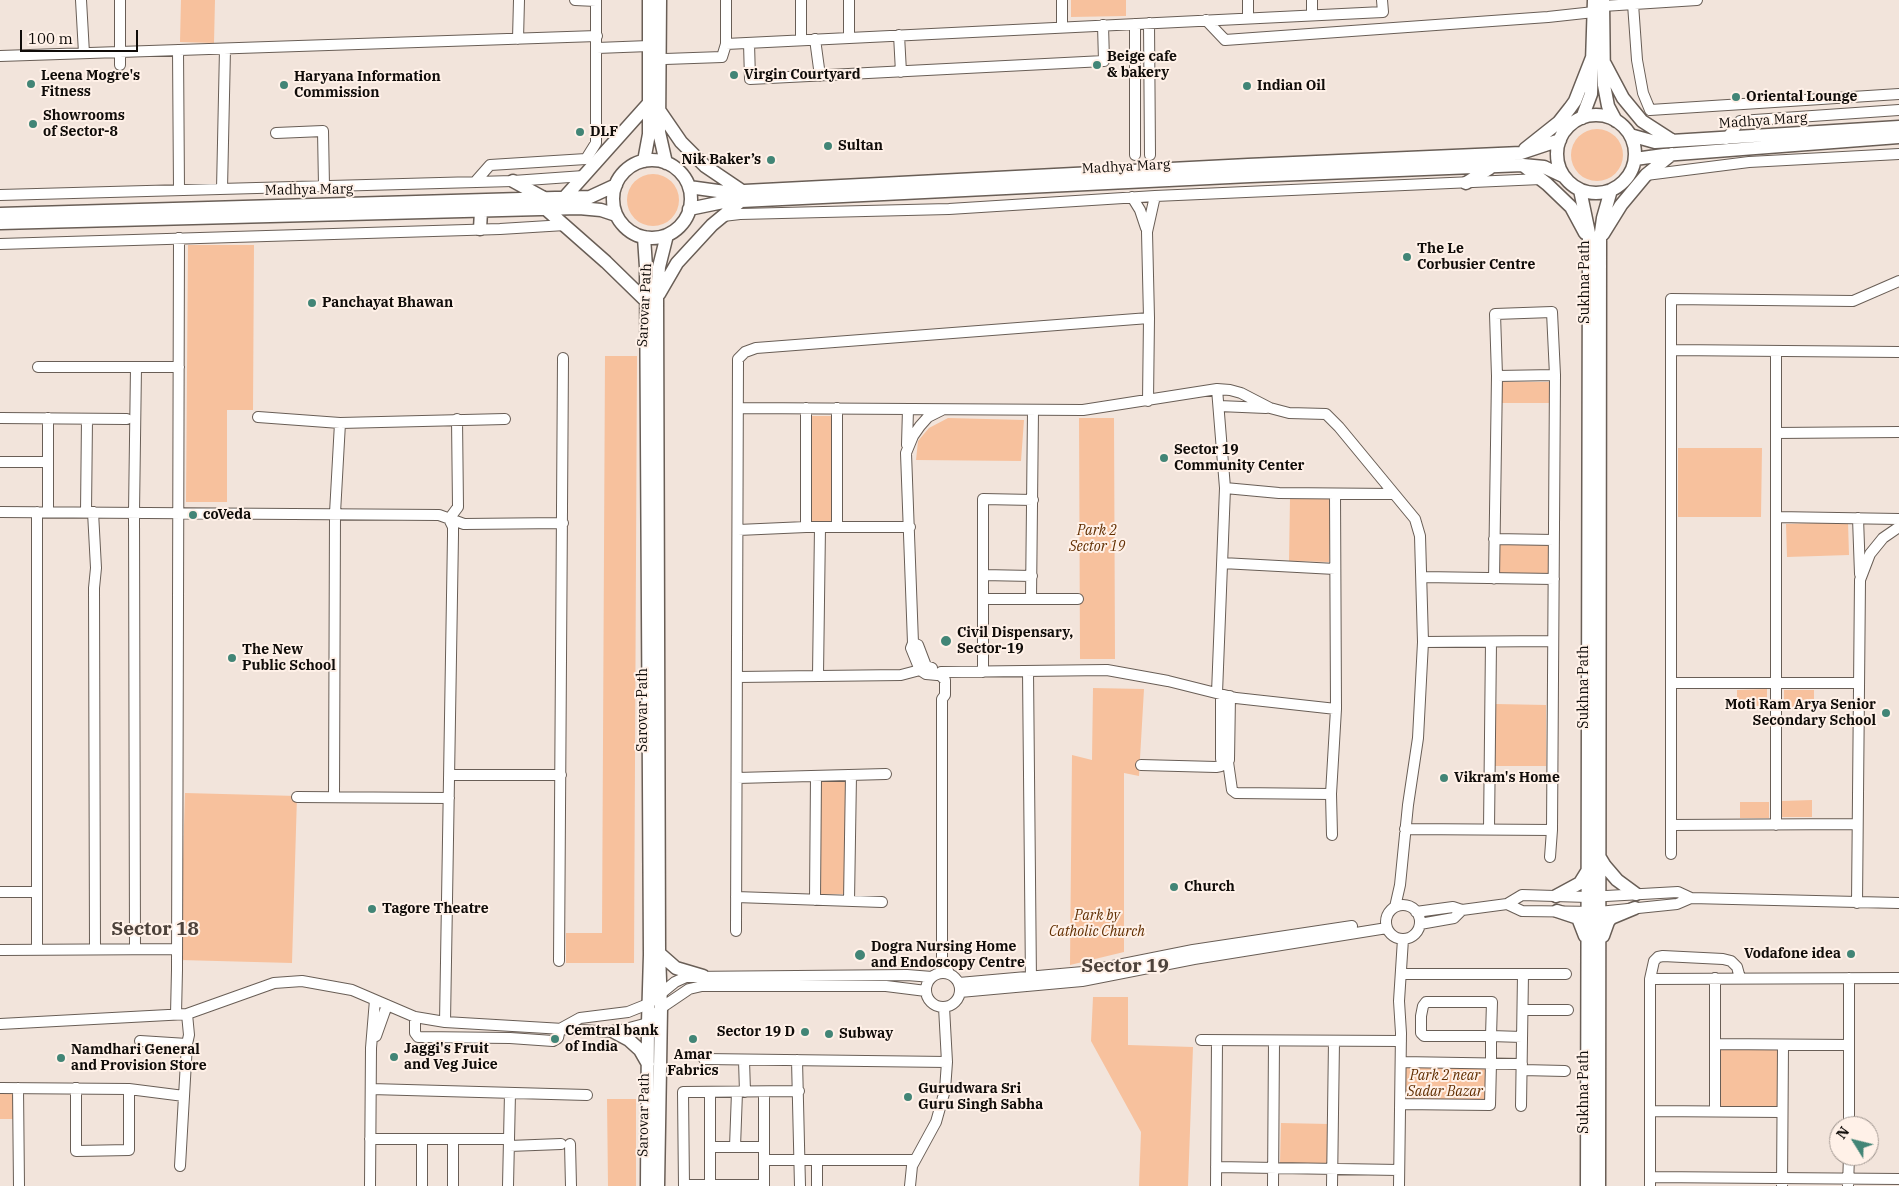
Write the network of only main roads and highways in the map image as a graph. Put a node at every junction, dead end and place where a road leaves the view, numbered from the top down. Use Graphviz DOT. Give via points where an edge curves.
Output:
graph roads {
  1 [pos="649,0"];
  2 [pos="660,0"];
  3 [pos="1598,4"];
  4 [pos="1598,57"];
  5 [pos="649,103"];
  6 [pos="659,110"];
  7 [pos="1582,118"];
  8 [pos="1616,121"];
  9 [pos="1899,127"];
  10 [pos="1630,135"];
  11 [pos="1899,138"];
  12 [pos="1560,140"];
  13 [pos="1727,144"];
  14 [pos="1673,148"];
  15 [pos="1522,159"];
  16 [pos="1635,159"];
  17 [pos="644,161"];
  18 [pos="666,162"];
  19 [pos="1493,166"];
  20 [pos="1563,176"];
  21 [pos="512,181"];
  22 [pos="1466,183"];
  23 [pos="616,185"];
  24 [pos="689,187"];
  25 [pos="1580,190"];
  26 [pos="1611,190"];
  27 [pos="741,196"];
  28 [pos="564,198"];
  29 [pos="546,204"];
  30 [pos="689,209"];
  31 [pos="481,211"];
  32 [pos="0,214"];
  33 [pos="616,215"];
  34 [pos="0,223"];
  35 [pos="480,229"];
  36 [pos="667,235"];
  37 [pos="644,238"];
  38 [pos="1594,239"];
  39 [pos="652,299"];
  40 [pos="1599,856"];
  41 [pos="1588,870"];
  42 [pos="1636,894"];
  43 [pos="1556,896"];
  44 [pos="1593,897"];
  45 [pos="1635,908"];
  46 [pos="1557,912"];
  47 [pos="1593,951"];
  48 [pos="659,953"];
  49 [pos="703,976"];
  50 [pos="655,1006"];
  51 [pos="614,1032"];
  52 [pos="648,1064"];
  53 [pos="647,1186"];
  54 [pos="658,1186"];
  55 [pos="1587,1186"];
  56 [pos="1599,1186"];
  1 -- 5 [label="main road"];
  2 -- 6 [label="main road"];
  3 -- 4 [label="main road"];
  4 -- 7 [label="main road" via="1591,94"];
  4 -- 8 [label="main road" via="1608,106"];
  4 -- 14 [label="main road" via="1637,115"];
  4 -- 15 [label="main road" via="1565,116"];
  5 -- 17 [label="main road" via="649,134"];
  5 -- 28 [label="main road"];
  6 -- 18 [label="main road" via="659,132"];
  6 -- 27 [label="main road" via="681,142"];
  7 -- 8 [label="main road" via="1601,116"];
  7 -- 12 [label="main road" via="1567,128"];
  8 -- 10 [label="main road"];
  9 -- 13 [label="main road, Madhya Marg"];
  10 -- 14 [label="main road, Madhya Marg"];
  10 -- 16 [label="main road"];
  11 -- 13 [label="main road, Madhya Marg"];
  12 -- 15 [label="main road, Madhya Marg"];
  12 -- 20 [label="main road" via="1557,150"];
  13 -- 14 [label="main road, Madhya Marg"];
  14 -- 16 [label="main road, Madhya Marg"];
  14 -- 38 [label="main road" via="1646,175"];
  15 -- 19 [label="main road, Madhya Marg"];
  15 -- 20 [label="main road, Madhya Marg"];
  15 -- 27 [label="main road, Madhya Marg" via="1248,164"];
  15 -- 38 [label="main road" via="1571,208"];
  16 -- 26 [label="main road" via="1626,180"];
  17 -- 18 [label="main road"];
  17 -- 23 [label="main road" via="628,168"];
  18 -- 24 [label="main road" via="681,173"];
  19 -- 22 [label="main road"];
  19 -- 27 [label="main road, Madhya Marg"];
  20 -- 25 [label="main road"];
  21 -- 29 [label="main road"];
  23 -- 28 [label="main road, Madhya Marg" via="590,197"];
  23 -- 33 [label="main road" via="613,206"];
  24 -- 27 [label="main road, Madhya Marg"];
  24 -- 30 [label="main road"];
  25 -- 26 [label="main road" via="1588,193"];
  25 -- 38 [label="main road, Sukhna Path"];
  26 -- 38 [label="main road, Sukhna Path"];
  27 -- 30 [label="main road, Madhya Marg"];
  27 -- 39 [label="main road" via="677,263"];
  28 -- 29 [label="main road, Madhya Marg"];
  29 -- 31 [label="main road, Madhya Marg"];
  29 -- 32 [label="main road, Madhya Marg"];
  29 -- 33 [label="main road, Madhya Marg" via="601,210"];
  29 -- 39 [label="main road" via="565,225"];
  30 -- 36 [label="main road" via="682,224"];
  31 -- 34 [label="main road, Madhya Marg"];
  31 -- 35 [label="main road"];
  33 -- 37 [label="main road" via="631,232"];
  36 -- 37 [label="main road"];
  36 -- 39 [label="main road, Sarovar Path"];
  37 -- 39 [label="main road, Sarovar Path"];
  38 -- 40 [label="main road, Sukhna Path"];
  38 -- 41 [label="main road, Sukhna Path"];
  39 -- 48 [label="main road, Sarovar Path"];
  39 -- 50 [label="main road, Sarovar Path" via="650,945"];
  40 -- 42 [label="main road" via="1617,880"];
  40 -- 44 [label="main road, Sukhna Path"];
  41 -- 43 [label="main road" via="1575,887"];
  41 -- 44 [label="main road, Sukhna Path"];
  44 -- 47 [label="main road, Sukhna Path"];
  45 -- 47 [label="main road" via="1614,916 1608,922"];
  46 -- 47 [label="main road" via="1578,918"];
  47 -- 55 [label="main road, Sukhna Path"];
  47 -- 56 [label="main road, Sukhna Path"];
  48 -- 49 [label="main road" via="676,968"];
  48 -- 50 [label="main road, Sarovar Path" via="660,993"];
  50 -- 52 [label="main road, Sarovar Path" via="648,1023"];
  50 -- 54 [label="main road, Sarovar Path"];
  51 -- 52 [label="main road" via="640,1050"];
  52 -- 53 [label="main road, Sarovar Path"];
}
